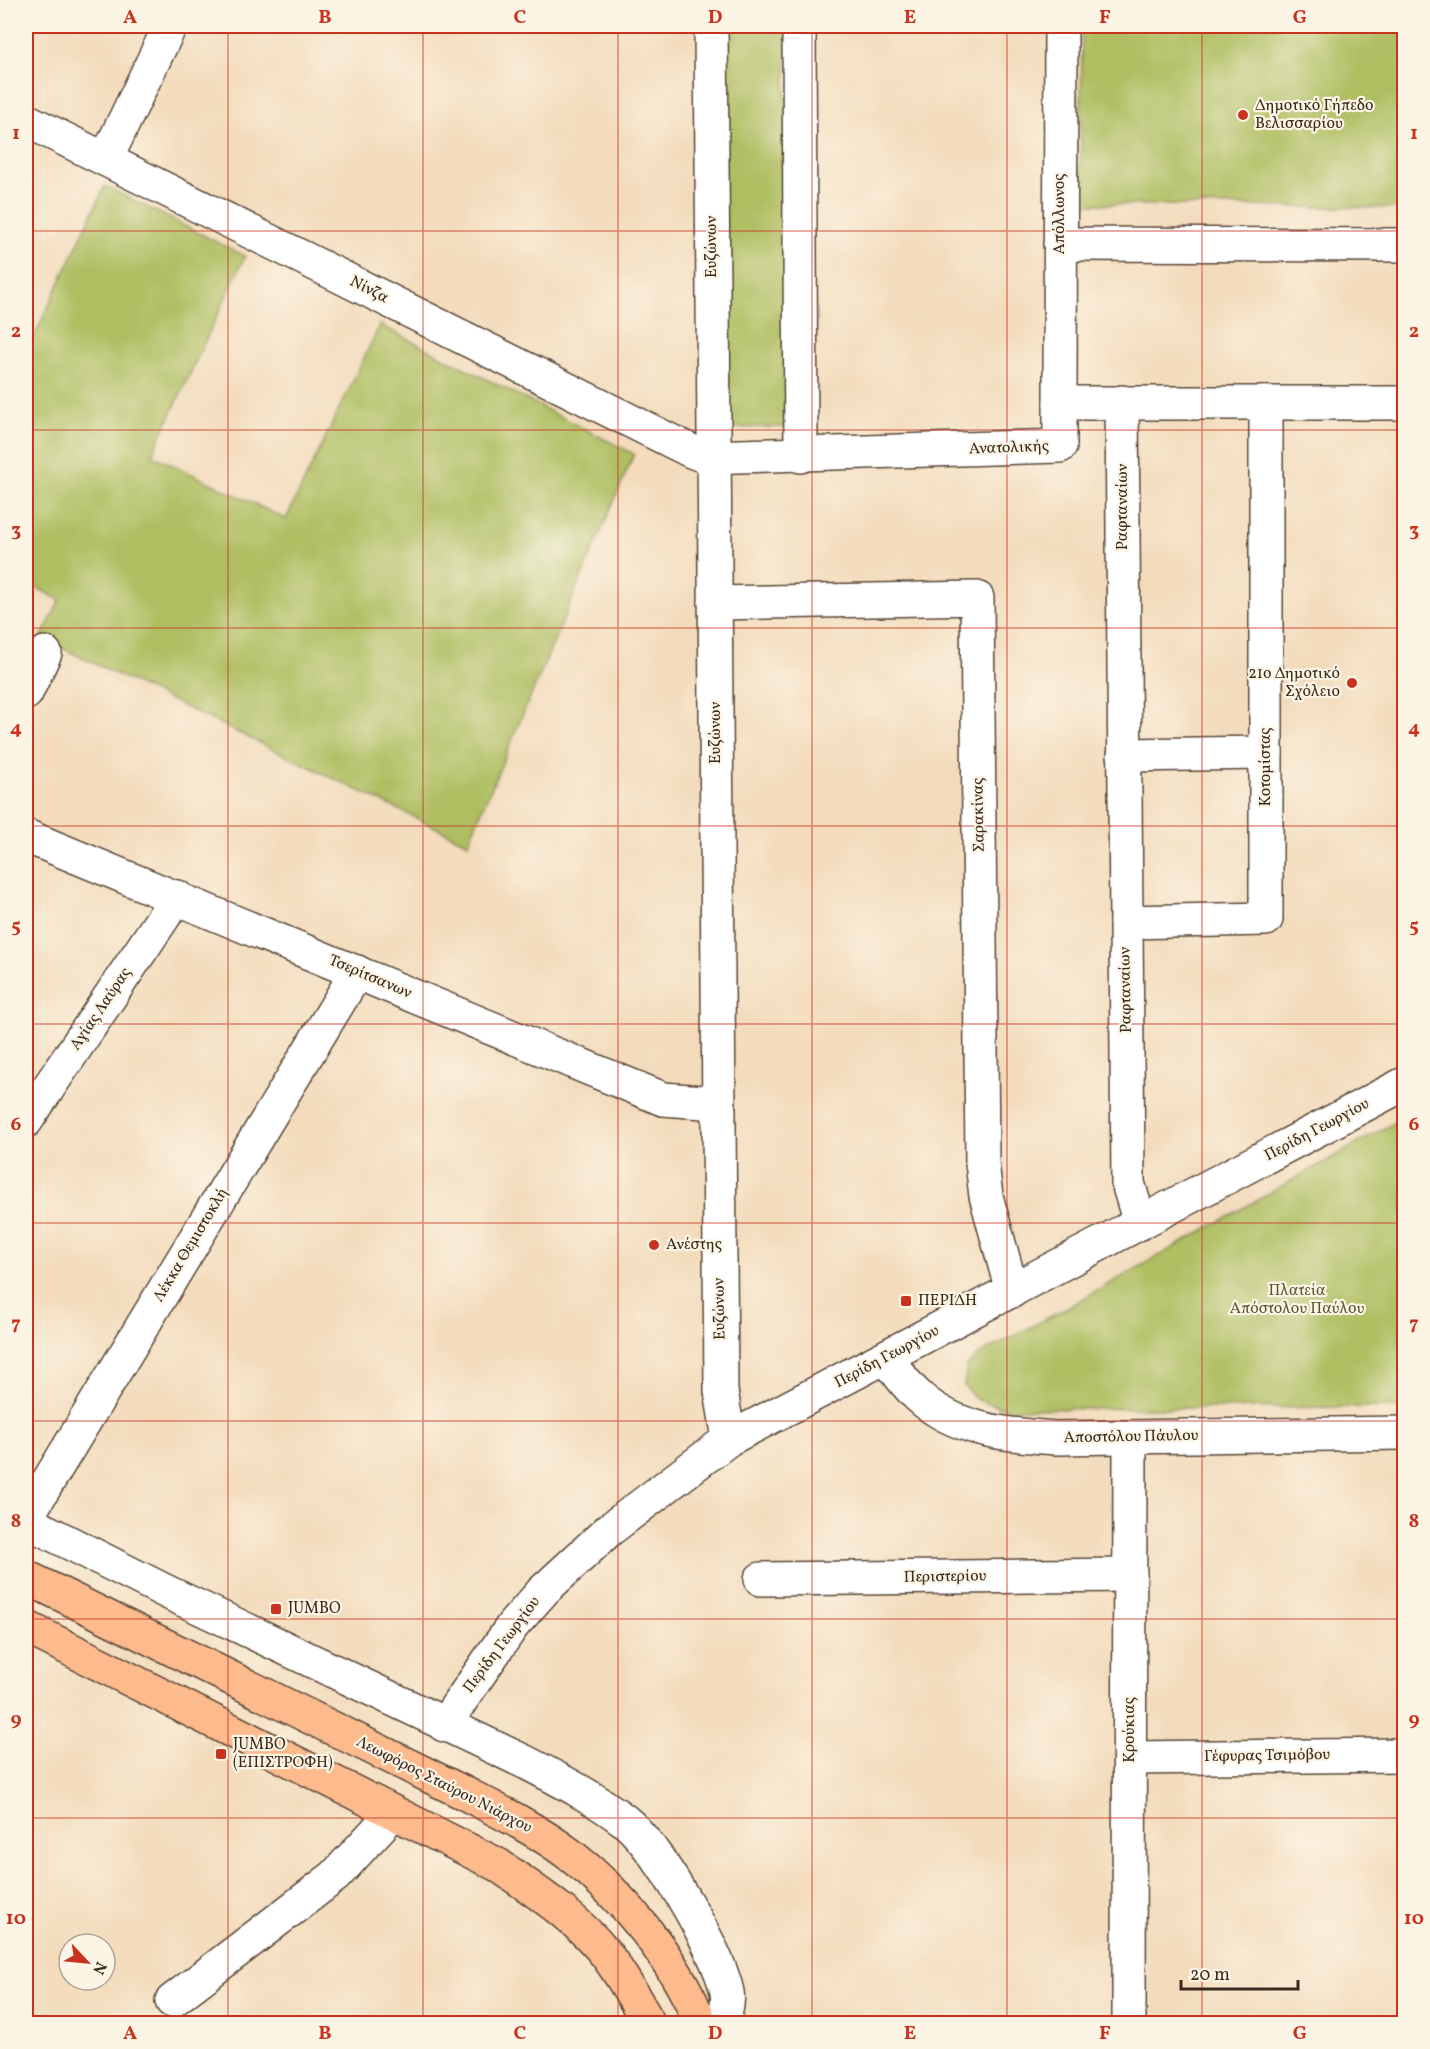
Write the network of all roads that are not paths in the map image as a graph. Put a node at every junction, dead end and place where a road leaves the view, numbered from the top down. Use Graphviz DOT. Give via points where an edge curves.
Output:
graph roads {
  1 [pos="170,26"];
  2 [pos="711,26"];
  3 [pos="799,26"];
  4 [pos="1061,26"];
  5 [pos="26,120"];
  6 [pos="106,159"];
  7 [pos="1060,244"];
  8 [pos="1404,245"];
  9 [pos="1122,402"];
  10 [pos="1060,403"];
  11 [pos="1266,403"];
  12 [pos="1404,403"];
  13 [pos="801,456"];
  14 [pos="713,458"];
  15 [pos="715,603"];
  16 [pos="45,653"];
  17 [pos="26,693"];
  18 [pos="1266,753"];
  19 [pos="1124,755"];
  20 [pos="26,836"];
  21 [pos="177,897"];
  22 [pos="1126,922"];
  23 [pos="357,972"];
  24 [pos="1404,1084"];
  25 [pos="717,1103"];
  26 [pos="26,1121"];
  27 [pos="1140,1223"];
  28 [pos="1012,1291"];
  29 [pos="886,1357"];
  30 [pos="1404,1433"];
  31 [pos="1130,1437"];
  32 [pos="729,1439"];
  33 [pos="26,1520"];
  34 [pos="1130,1575"];
  35 [pos="26,1577"];
  36 [pos="760,1579"];
  37 [pos="26,1627"];
  38 [pos="444,1725"];
  39 [pos="1404,1755"];
  40 [pos="1130,1758"];
  41 [pos="393,1813"];
  42 [pos="172,2001"];
  43 [pos="649,2024"];
  44 [pos="701,2024"];
  45 [pos="723,2024"];
  46 [pos="1129,2024"];
  1 -- 6 [label="street"];
  2 -- 14 [label="street, Ευζώνων"];
  3 -- 13 [label="street"];
  4 -- 7 [label="street, Απόλλωνος"];
  5 -- 6 [label="street, Νίνζα"];
  6 -- 14 [label="street, Νίνζα" via="691,451"];
  7 -- 8 [label="street"];
  7 -- 10 [label="street, Απόλλωνος"];
  9 -- 10 [label="street"];
  9 -- 11 [label="street"];
  9 -- 19 [label="street, Ραφταναίων"];
  10 -- 13 [label="street, Ανατολικής" via="1060,446"];
  11 -- 12 [label="street"];
  11 -- 18 [label="street, Κοτομίστας"];
  13 -- 14 [label="street, Ανατολικής"];
  14 -- 15 [label="street, Ευζώνων"];
  15 -- 25 [label="street, Ευζώνων"];
  15 -- 28 [label="street, Σαρακίνας" via="976,598 982,1163 986,1196"];
  16 -- 17 [label="street"];
  18 -- 19 [label="street"];
  18 -- 22 [label="street, Κοτομίστας" via="1266,919"];
  19 -- 22 [label="street, Ραφταναίων"];
  20 -- 21 [label="street, Τσερίτσανων"];
  21 -- 23 [label="street, Τσερίτσανων"];
  21 -- 26 [label="street, Αγίας Λαύρας"];
  22 -- 27 [label="street, Ραφταναίων" via="1128,1183"];
  23 -- 25 [label="street, Τσερίτσανων" via="663,1099"];
  23 -- 33 [label="street, Λέκκα Θεμιστοκλή"];
  24 -- 27 [label="street, Περίδη Γεωργίου"];
  25 -- 32 [label="street, Ευζώνων" via="721,1391"];
  27 -- 28 [label="street, Περίδη Γεωργίου"];
  28 -- 29 [label="street, Περίδη Γεωργίου"];
  29 -- 31 [label="street, Αποστόλου Πάυλου" via="920,1398 962,1423 1001,1433 1056,1438"];
  29 -- 32 [label="street, Περίδη Γεωργίου"];
  30 -- 31 [label="street, Αποστόλου Πάυλου"];
  31 -- 34 [label="street, Κρούκιας"];
  32 -- 38 [label="street, Περίδη Γεωργίου" via="609,1530 543,1591 500,1643"];
  33 -- 38 [label="street"];
  34 -- 36 [label="street, Περιστερίου"];
  34 -- 40 [label="street, Κρούκιας"];
  35 -- 44 [label="main road, Λεωφόρος Σταύρου Νιάρχου" via="519,1821 567,1853 620,1899 656,1944"];
  37 -- 41 [label="main road"];
  38 -- 45 [label="street" via="570,1785 627,1823 663,1867 708,1946 728,1994"];
  39 -- 40 [label="street, Γέφυρας Τσιμόβου"];
  40 -- 46 [label="street, Κρούκιας"];
  41 -- 42 [label="street" via="335,1876"];
  41 -- 43 [label="main road" via="498,1865 552,1903 603,1951 627,1983"];
}
